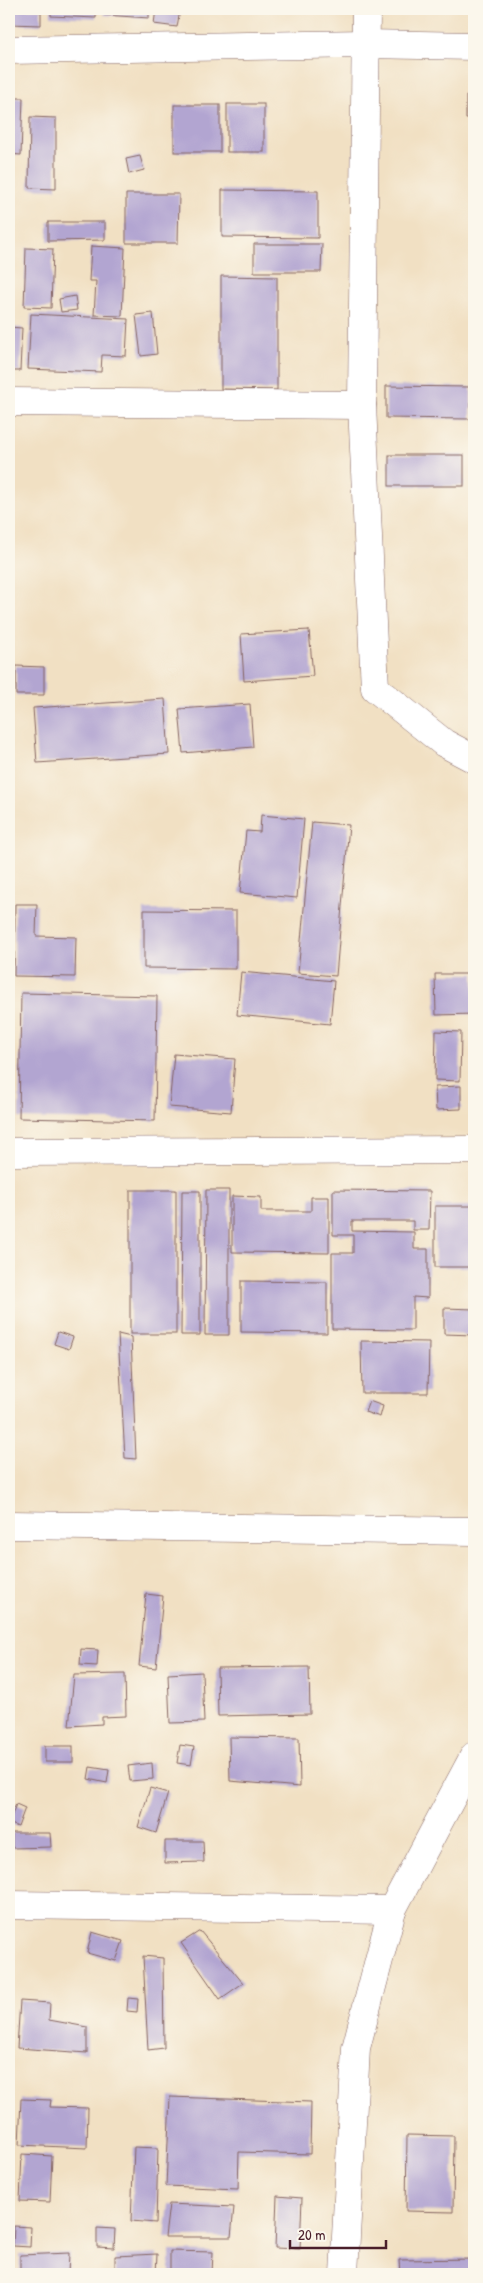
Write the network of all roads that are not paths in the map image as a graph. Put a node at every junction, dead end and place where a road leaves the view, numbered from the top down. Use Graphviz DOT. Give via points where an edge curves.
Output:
graph roads {
  1 [pos="366,9"];
  2 [pos="365,44"];
  3 [pos="474,46"];
  4 [pos="9,50"];
  5 [pos="9,402"];
  6 [pos="362,404"];
  7 [pos="474,759"];
  8 [pos="474,1150"];
  9 [pos="9,1152"];
  10 [pos="9,1525"];
  11 [pos="474,1531"];
  12 [pos="474,1756"];
  13 [pos="9,1905"];
  14 [pos="392,1910"];
  15 [pos="344,2274"];
  1 -- 2 [label="street"];
  2 -- 3 [label="street"];
  2 -- 4 [label="street"];
  2 -- 6 [label="street"];
  5 -- 6 [label="street"];
  6 -- 7 [label="street" via="375,688 444,743"];
  8 -- 9 [label="street"];
  10 -- 11 [label="street"];
  12 -- 14 [label="street"];
  13 -- 14 [label="street"];
  14 -- 15 [label="street" via="356,2048"];
}
